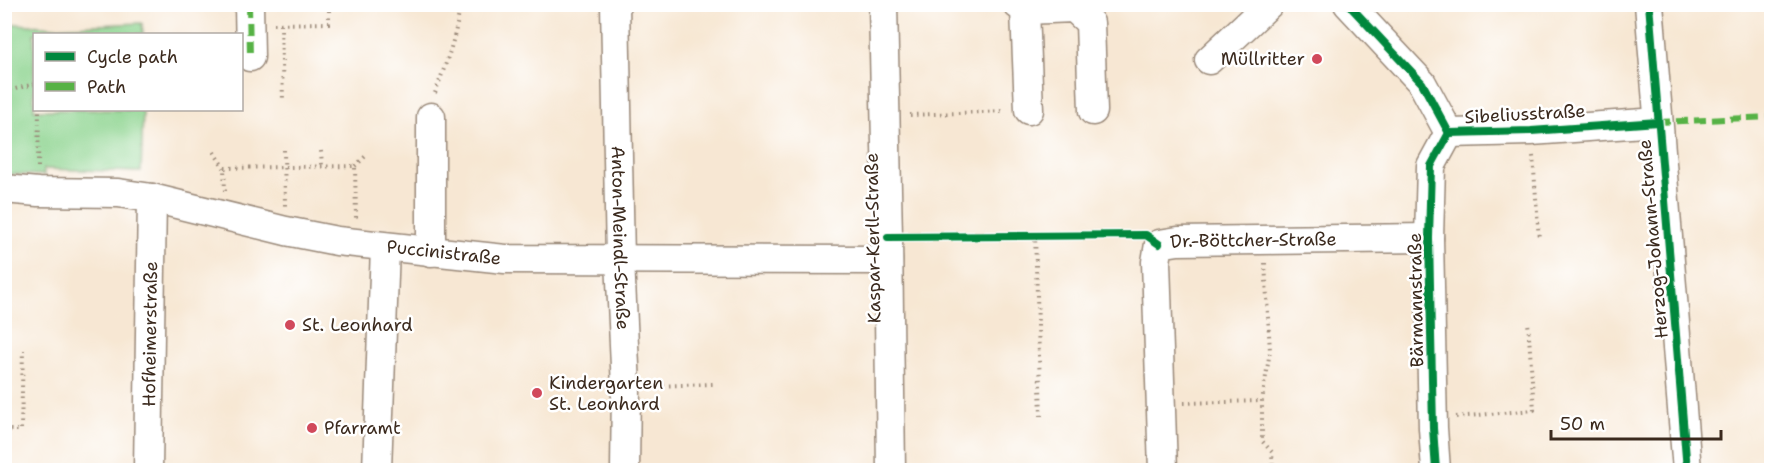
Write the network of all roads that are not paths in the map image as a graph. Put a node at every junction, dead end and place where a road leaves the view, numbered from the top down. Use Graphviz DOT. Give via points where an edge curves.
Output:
graph roads {
  1 [pos="615,4"];
  2 [pos="883,4"];
  3 [pos="1269,4"];
  4 [pos="1348,4"];
  5 [pos="1649,4"];
  6 [pos="1021,7"];
  7 [pos="249,15"];
  8 [pos="250,57"];
  9 [pos="1209,60"];
  10 [pos="1029,110"];
  11 [pos="1093,111"];
  12 [pos="431,117"];
  13 [pos="1658,122"];
  14 [pos="1449,133"];
  15 [pos="4,189"];
  16 [pos="152,198"];
  17 [pos="1430,238"];
  18 [pos="385,248"];
  19 [pos="431,252"];
  20 [pos="620,260"];
  21 [pos="888,260"];
  22 [pos="148,471"];
  23 [pos="377,471"];
  24 [pos="625,471"];
  25 [pos="891,471"];
  26 [pos="1163,471"];
  27 [pos="1436,471"];
  28 [pos="1688,471"];
  1 -- 20 [label="street, Anton-Meindl-Straße"];
  2 -- 21 [label="street, Kaspar-Kerll-Straße"];
  3 -- 9 [label="street"];
  4 -- 14 [label="street, Sibeliusstraße" via="1422,84"];
  5 -- 13 [label="street, Herzog-Johann-Straße"];
  6 -- 10 [label="street"];
  6 -- 11 [label="street" via="1074,8 1090,23"];
  7 -- 8 [label="street"];
  12 -- 19 [label="street"];
  13 -- 14 [label="street, Sibeliusstraße"];
  13 -- 28 [label="street, Herzog-Johann-Straße"];
  14 -- 17 [label="street, Bärmannstraße" via="1431,166"];
  15 -- 16 [label="street, Puccinistraße"];
  16 -- 18 [label="street, Puccinistraße" via="286,231"];
  16 -- 22 [label="street, Hofheimerstraße"];
  17 -- 26 [label="street, Dr.-Böttcher-Straße" via="1159,244 1156,262"];
  17 -- 27 [label="street, Bärmannstraße"];
  18 -- 19 [label="street, Puccinistraße"];
  18 -- 23 [label="street"];
  19 -- 20 [label="street, Puccinistraße" via="505,259"];
  20 -- 21 [label="street, Puccinistraße"];
  20 -- 24 [label="street, Anton-Meindl-Straße"];
  21 -- 25 [label="street, Kaspar-Kerll-Straße"];
}
